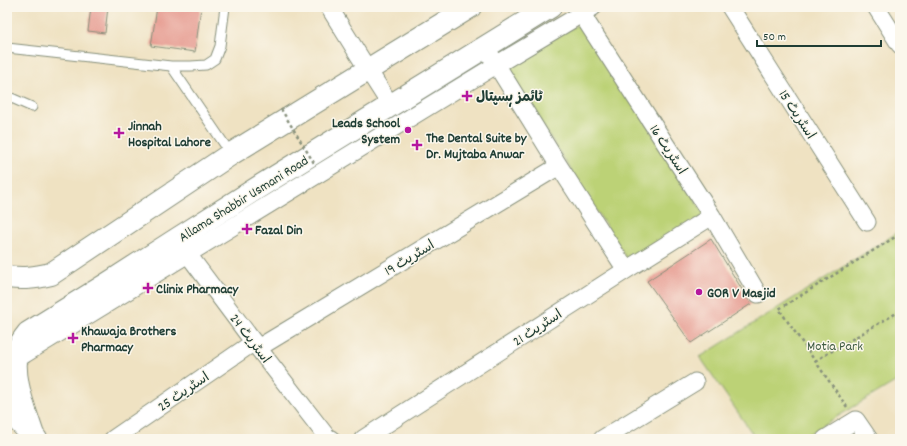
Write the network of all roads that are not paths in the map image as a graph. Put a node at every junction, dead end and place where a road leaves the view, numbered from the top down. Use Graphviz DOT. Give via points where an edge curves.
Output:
graph roads {
  1 [pos="225,7"];
  2 [pos="329,7"];
  3 [pos="470,7"];
  4 [pos="550,7"];
  5 [pos="730,7"];
  6 [pos="876,7"];
  7 [pos="584,9"];
  8 [pos="900,45"];
  9 [pos="7,48"];
  10 [pos="491,56"];
  11 [pos="171,66"];
  12 [pos="367,70"];
  13 [pos="7,96"];
  14 [pos="391,106"];
  15 [pos="32,108"];
  16 [pos="231,154"];
  17 [pos="559,166"];
  18 [pos="712,216"];
  19 [pos="867,222"];
  20 [pos="182,246"];
  21 [pos="626,270"];
  22 [pos="7,277"];
  23 [pos="758,294"];
  24 [pos="256,345"];
  25 [pos="694,382"];
  26 [pos="7,409"];
  27 [pos="34,437"];
  28 [pos="327,438"];
  29 [pos="113,439"];
  30 [pos="363,439"];
  31 [pos="602,439"];
  32 [pos="825,439"];
  33 [pos="868,439"];
  1 -- 11 [label="lane" via="220,46 215,58 206,65"];
  2 -- 12 [label="street"];
  3 -- 12 [label="main road"];
  4 -- 10 [label="main road, Allama Shabbir Usmani Road"];
  5 -- 19 [label="street, اسٹریٹ 15"];
  6 -- 8 [label="street"];
  7 -- 10 [label="street"];
  7 -- 18 [label="street, اسٹریٹ 16"];
  9 -- 11 [label="lane"];
  10 -- 14 [label="main road, Allama Shabbir Usmani Road"];
  10 -- 17 [label="street"];
  10 -- 20 [label="street"];
  11 -- 16 [label="lane"];
  12 -- 14 [label="street"];
  12 -- 16 [label="main road"];
  13 -- 15 [label="lane"];
  14 -- 20 [label="main road, Allama Shabbir Usmani Road"];
  16 -- 22 [label="main road" via="51,274 37,278"];
  17 -- 21 [label="street"];
  17 -- 24 [label="street, اسٹریٹ 19"];
  18 -- 21 [label="street, اسٹریٹ 21"];
  18 -- 23 [label="street, اسٹریٹ 16"];
  20 -- 24 [label="street, اسٹریٹ 24"];
  20 -- 27 [label="main road, Allama Shabbir Usmani Road" via="107,284 28,333 23,339 16,360 18,384"];
  21 -- 30 [label="street, اسٹریٹ 21"];
  24 -- 28 [label="street, اسٹریٹ 24"];
  24 -- 29 [label="street, اسٹریٹ 25"];
  25 -- 31 [label="street"];
  26 -- 27 [label="main road"];
  32 -- 33 [label="street" via="856,420"];
}
